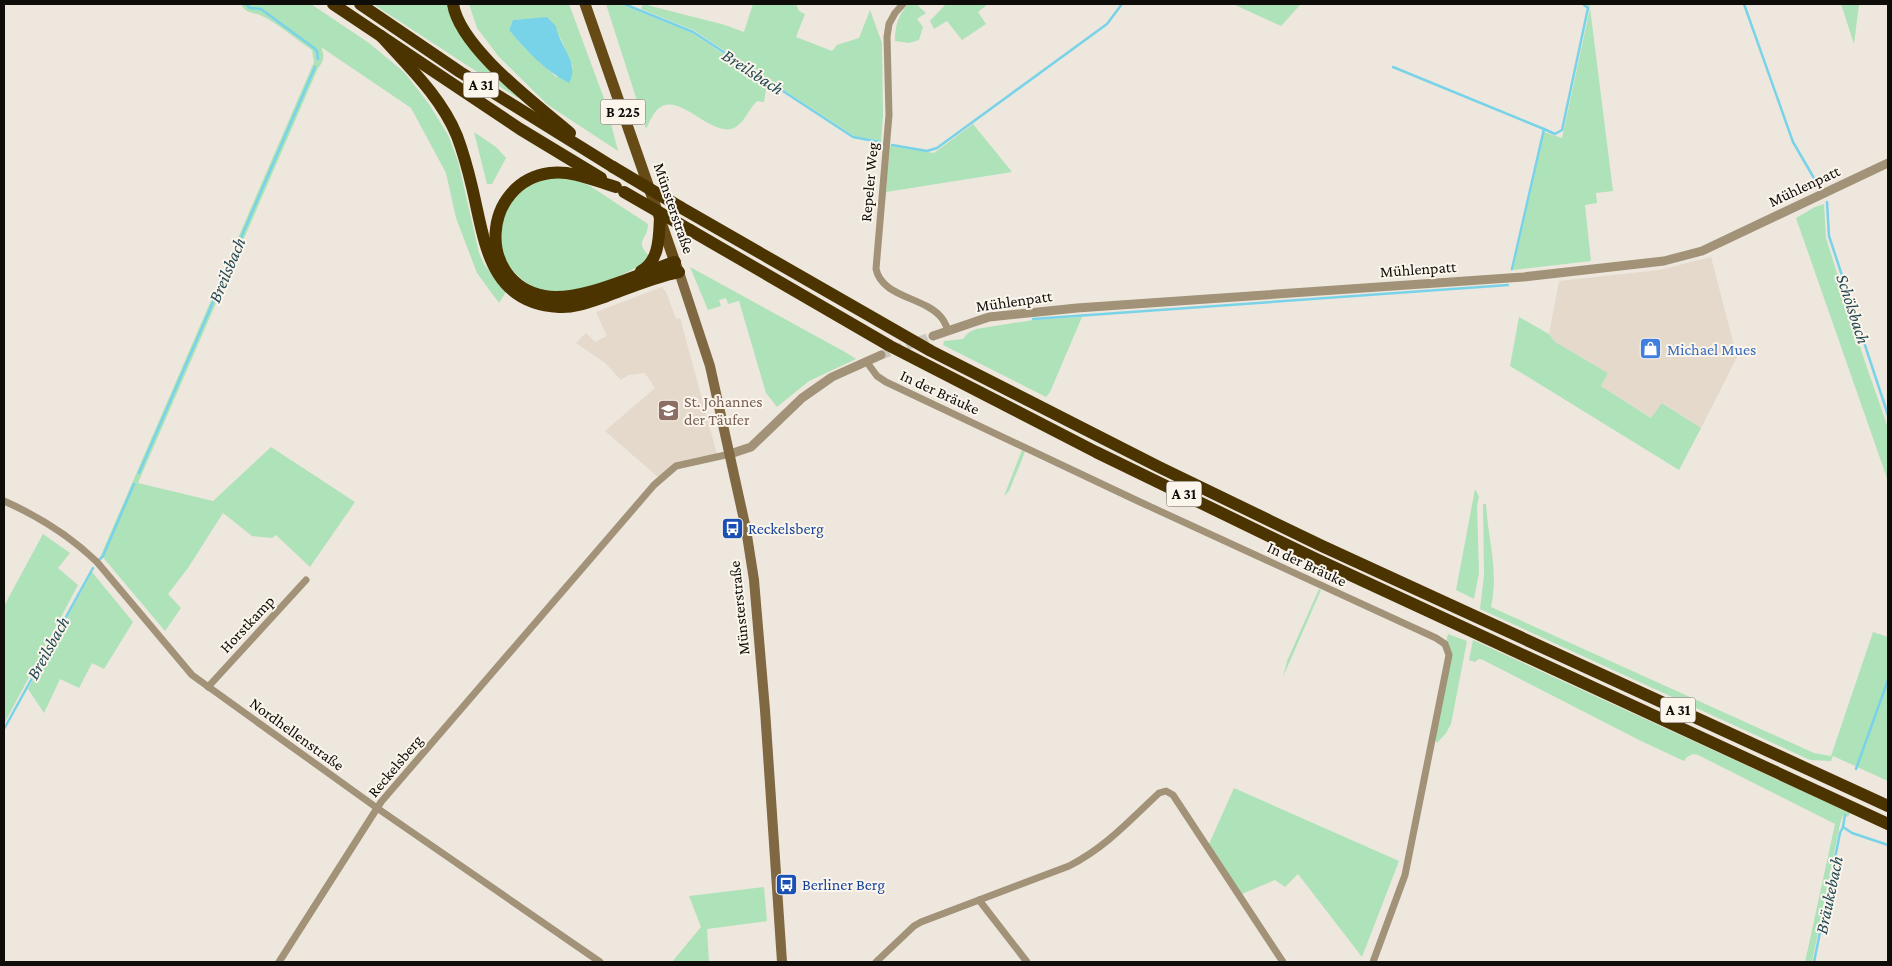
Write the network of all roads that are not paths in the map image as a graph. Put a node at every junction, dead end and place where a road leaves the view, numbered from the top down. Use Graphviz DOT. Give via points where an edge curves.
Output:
graph roads {
  1 [pos="333,4"];
  2 [pos="360,4"];
  3 [pos="453,4"];
  4 [pos="585,4"];
  5 [pos="903,4"];
  6 [pos="382,36"];
  7 [pos="1888,163"];
  8 [pos="609,164"];
  9 [pos="620,190"];
  10 [pos="660,217"];
  11 [pos="677,267"];
  12 [pos="627,278"];
  13 [pos="948,330"];
  14 [pos="933,336"];
  15 [pos="880,355"];
  16 [pos="866,360"];
  17 [pos="730,454"];
  18 [pos="4,501"];
  19 [pos="306,580"];
  20 [pos="208,687"];
  21 [pos="1888,806"];
  22 [pos="377,808"];
  23 [pos="1888,824"];
  24 [pos="979,900"];
  25 [pos="279,962"];
  26 [pos="600,962"];
  27 [pos="782,962"];
  28 [pos="876,962"];
  29 [pos="1027,962"];
  30 [pos="1283,962"];
  31 [pos="1373,962"];
  1 -- 6 [label="highway, A 31"];
  2 -- 8 [label="highway, A 31" via="460,72"];
  3 -- 8 [label="highway" via="468,35 492,65 521,93"];
  4 -- 10 [label="main road, Münsterstraße / B 225"];
  5 -- 13 [label="street, Repeler Weg" via="889,24 887,37 889,115 876,269 883,284 933,310 942,317"];
  6 -- 9 [label="highway, A 31" via="520,129"];
  6 -- 11 [label="highway" via="426,84 456,135 472,188 483,242 504,283 516,293 537,303 560,307 588,302 665,275"];
  7 -- 13 [label="street, Mühlenpatt" via="1702,251 1664,262 1523,277 1067,309 989,317"];
  8 -- 21 [label="highway, A 31, bridge" via="931,351 1159,467 1331,550"];
  9 -- 12 [label="highway" via="562,172 534,177 508,197 497,217 495,242 500,260 511,278 544,296 590,292"];
  9 -- 23 [label="highway, A 31, bridge" via="890,346 1096,452 1316,559"];
  10 -- 11 [label="main road, Münsterstraße / B 225"];
  10 -- 12 [label="highway" via="654,257 646,268"];
  11 -- 12 [label="highway"];
  11 -- 17 [label="main road, Münsterstraße" via="710,366"];
  13 -- 14 [label="street, Mühlenpatt"];
  15 -- 16 [label="street"];
  16 -- 17 [label="street" via="824,382 802,398 751,447"];
  16 -- 31 [label="street, In der Bräuke" via="877,376 886,382 1445,644 1449,655 1405,875"];
  17 -- 22 [label="street, Reckelsberg" via="676,466 654,486"];
  17 -- 27 [label="main road, Münsterstraße" via="754,580"];
  18 -- 20 [label="street, Nordhellenstraße" via="85,550 192,676"];
  19 -- 20 [label="street, Horstkamp"];
  20 -- 22 [label="street, Nordhellenstraße"];
  22 -- 25 [label="street, Reckelsberg"];
  22 -- 26 [label="street, Nordhellenstraße"];
  24 -- 28 [label="street" via="914,926"];
  24 -- 29 [label="street"];
  24 -- 30 [label="street" via="1084,859 1106,843 1159,793 1166,791 1173,795"];
}
